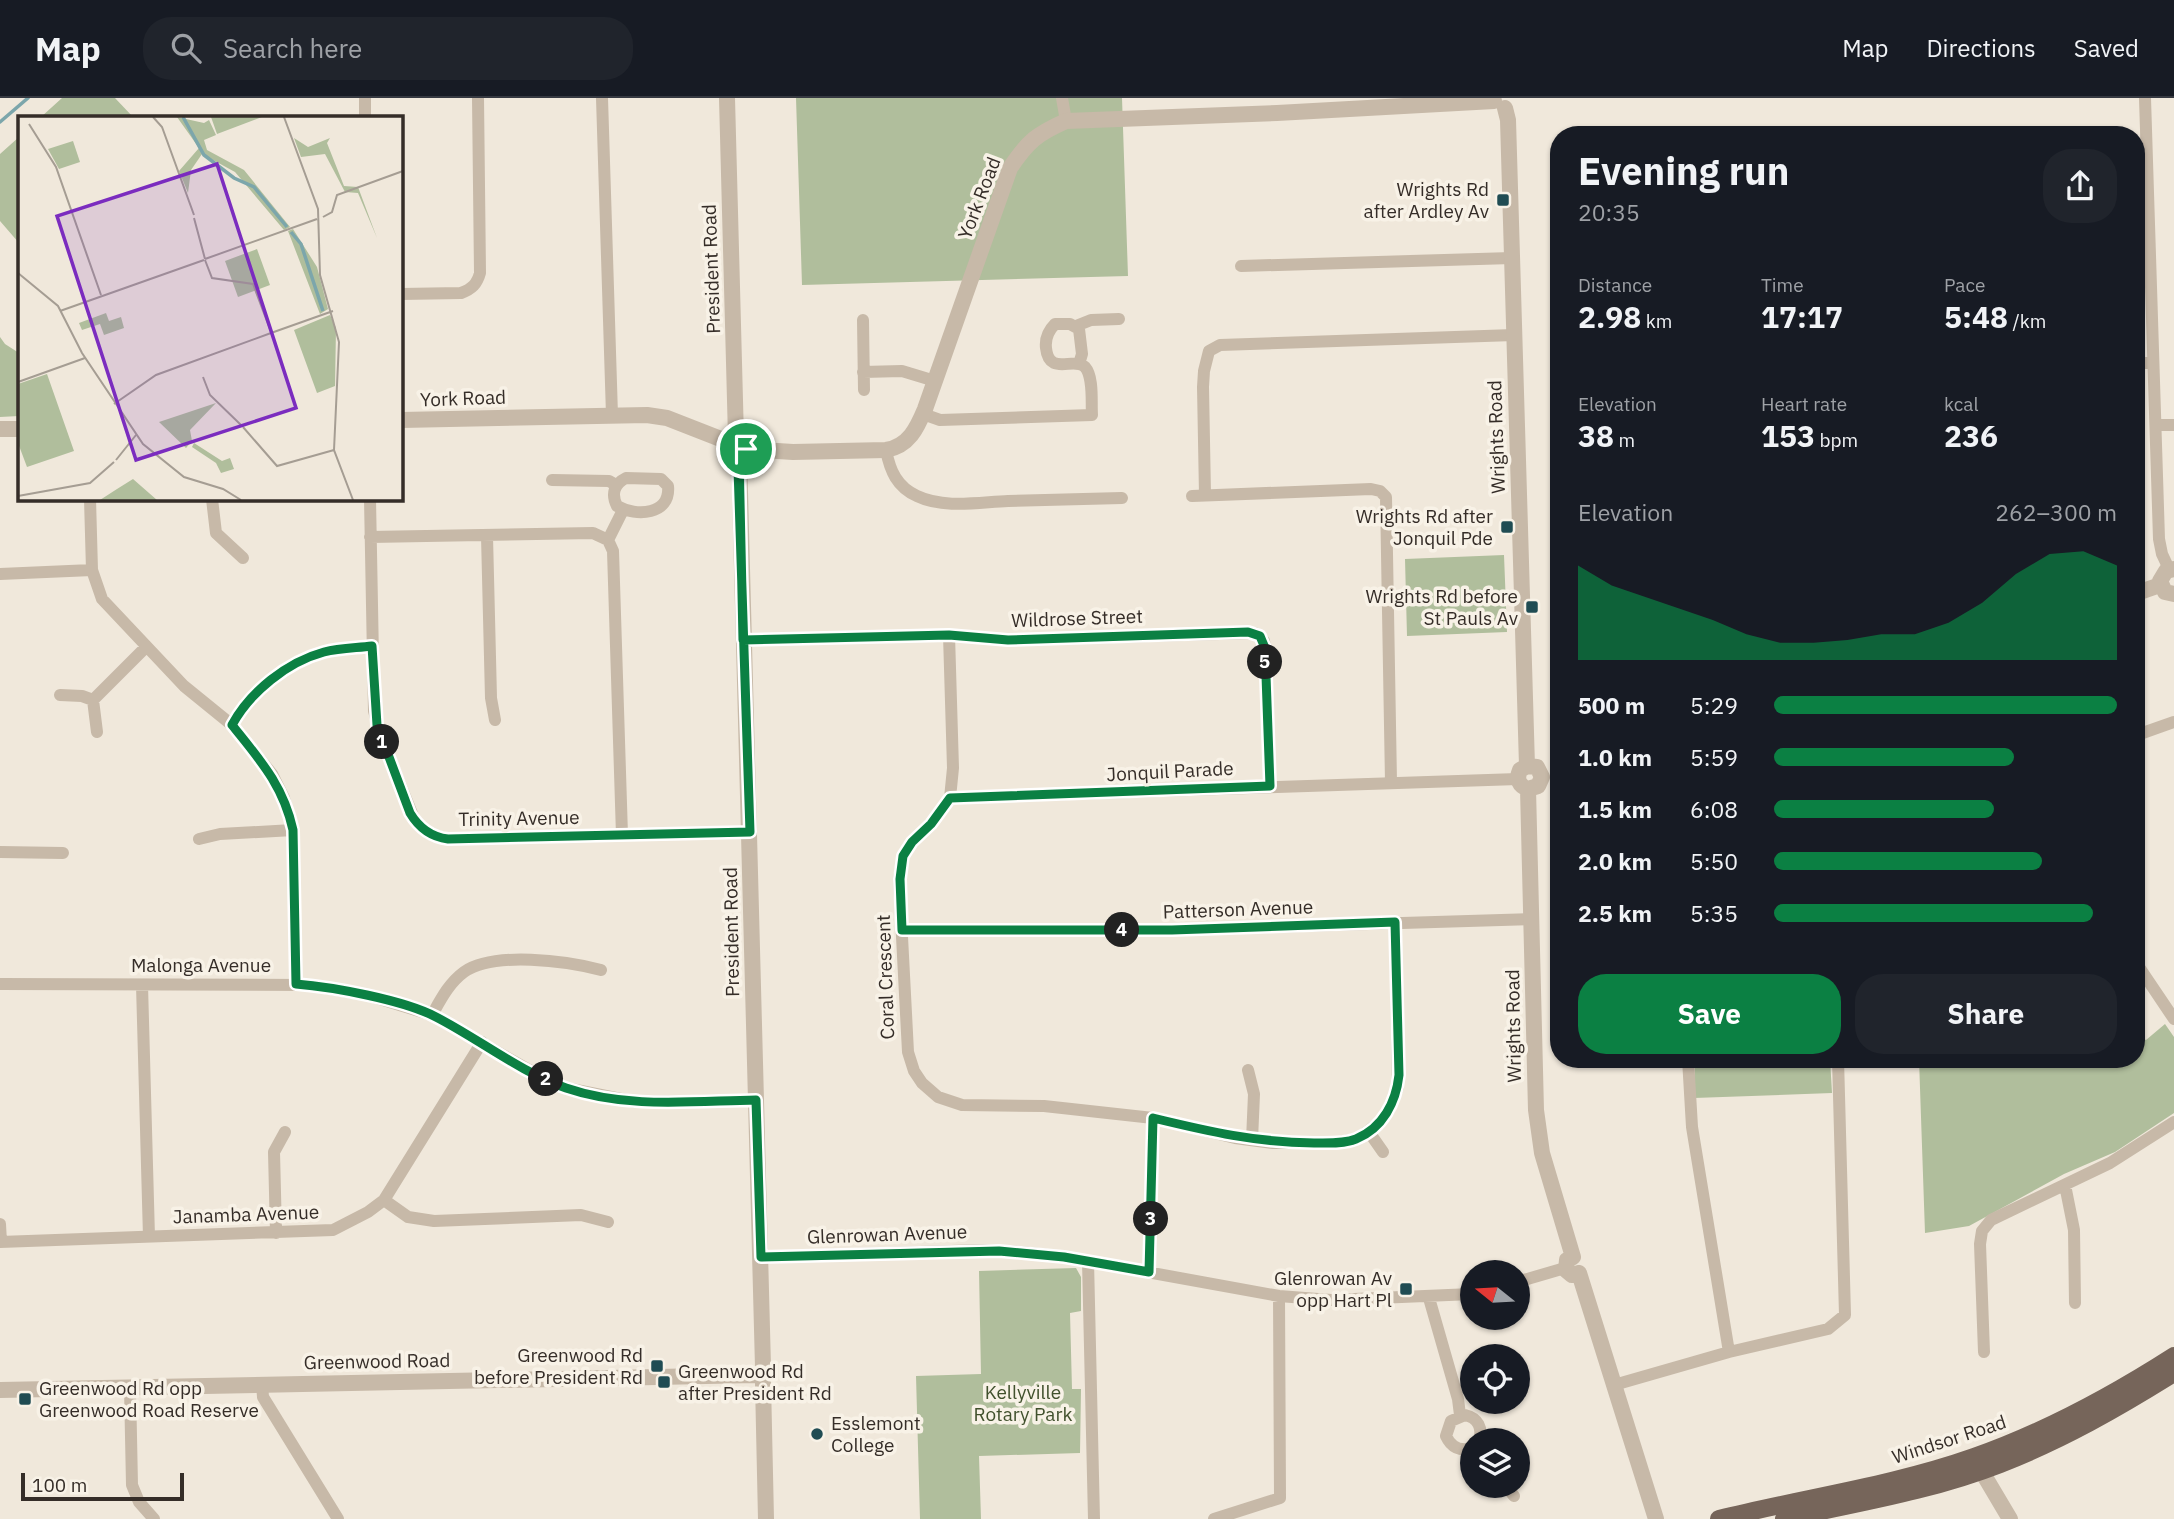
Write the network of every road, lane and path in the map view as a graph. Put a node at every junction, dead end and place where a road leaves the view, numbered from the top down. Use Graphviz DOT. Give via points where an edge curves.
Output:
graph roads {
  1 [pos="365,98"];
  2 [pos="478,98"];
  3 [pos="602,98"];
  4 [pos="727,98"];
  5 [pos="1062,98"];
  6 [pos="2145,98"];
  7 [pos="1501,101"];
  8 [pos="366,116"];
  9 [pos="1066,121"];
  10 [pos="1512,258"];
  11 [pos="1241,266"];
  12 [pos="402,294"];
  13 [pos="1119,319"];
  14 [pos="863,320"];
  15 [pos="1076,326"];
  16 [pos="1514,335"];
  17 [pos="2145,363"];
  18 [pos="2153,363"];
  19 [pos="1079,364"];
  20 [pos="863,372"];
  21 [pos="935,382"];
  22 [pos="864,390"];
  23 [pos="923,414"];
  24 [pos="612,415"];
  25 [pos="402,420"];
  26 [pos="2156,425"];
  27 [pos="2174,425"];
  28 [pos="0,429"];
  29 [pos="18,429"];
  30 [pos="738,446"];
  31 [pos="886,450"];
  32 [pos="552,480"];
  33 [pos="616,485"];
  34 [pos="1205,495"];
  35 [pos="1192,496"];
  36 [pos="1122,498"];
  37 [pos="90,500"];
  38 [pos="212,500"];
  39 [pos="370,500"];
  40 [pos="620,508"];
  41 [pos="487,536"];
  42 [pos="370,537"];
  43 [pos="604,537"];
  44 [pos="243,558"];
  45 [pos="2172,569"];
  46 [pos="92,570"];
  47 [pos="0,574"];
  48 [pos="2167,589"];
  49 [pos="2145,592"];
  50 [pos="949,635"];
  51 [pos="743,640"];
  52 [pos="146,646"];
  53 [pos="372,646"];
  54 [pos="60,695"];
  55 [pos="93,699"];
  56 [pos="495,720"];
  57 [pos="2174,722"];
  58 [pos="232,725"];
  59 [pos="2145,732"];
  60 [pos="97,733"];
  61 [pos="1550,776"];
  62 [pos="1524,778"];
  63 [pos="1391,782"];
  64 [pos="1270,786"];
  65 [pos="950,798"];
  66 [pos="293,830"];
  67 [pos="750,832"];
  68 [pos="622,835"];
  69 [pos="199,839"];
  70 [pos="0,852"];
  71 [pos="63,853"];
  72 [pos="1532,919"];
  73 [pos="1395,922"];
  74 [pos="902,930"];
  75 [pos="601,970"];
  76 [pos="2145,975"];
  77 [pos="0,984"];
  78 [pos="296,984"];
  79 [pos="142,985"];
  80 [pos="2172,1013"];
  81 [pos="432,1015"];
  82 [pos="482,1042"];
  83 [pos="1689,1068"];
  84 [pos="1838,1068"];
  85 [pos="1248,1070"];
  86 [pos="756,1100"];
  87 [pos="1153,1118"];
  88 [pos="2174,1122"];
  89 [pos="285,1132"];
  90 [pos="1369,1132"];
  91 [pos="1251,1140"];
  92 [pos="1383,1152"];
  93 [pos="2065,1185"];
  94 [pos="384,1200"];
  95 [pos="608,1222"];
  96 [pos="0,1224"];
  97 [pos="276,1233"];
  98 [pos="149,1237"];
  99 [pos="1,1242"];
  100 [pos="761,1257"];
  101 [pos="1088,1261"];
  102 [pos="1572,1266"];
  103 [pos="1149,1272"];
  104 [pos="1530,1278"];
  105 [pos="1460,1295"];
  106 [pos="1279,1296"];
  107 [pos="1429,1298"];
  108 [pos="2075,1303"];
  109 [pos="1729,1352"];
  110 [pos="1984,1352"];
  111 [pos="2174,1356"];
  112 [pos="2174,1373"];
  113 [pos="760,1375"];
  114 [pos="262,1384"];
  115 [pos="1614,1385"];
  116 [pos="130,1388"];
  117 [pos="0,1391"];
  118 [pos="1460,1415"];
  119 [pos="1480,1428"];
  120 [pos="1460,1449"];
  121 [pos="1977,1464"];
  122 [pos="153,1519"];
  123 [pos="338,1519"];
  124 [pos="766,1519"];
  125 [pos="1094,1519"];
  126 [pos="1214,1519"];
  127 [pos="1656,1519"];
  128 [pos="1719,1519"];
  129 [pos="1784,1519"];
  130 [pos="2010,1519"];
  1 -- 8 [label="street"];
  2 -- 12 [label="street" via="479,289"];
  3 -- 24 [label="street"];
  4 -- 30 [label="street, President Road"];
  5 -- 9 [label="street"];
  6 -- 18 [label="street"];
  7 -- 9 [label="street, York Road"];
  7 -- 10 [label="street, Wrights Road" via="1508,120"];
  9 -- 21 [label="street, York Road" via="1025,145 1010,168"];
  10 -- 11 [label="street"];
  10 -- 16 [label="street, Wrights Road"];
  13 -- 15 [label="street"];
  14 -- 20 [label="street"];
  15 -- 19 [label="street" via="1081,332"];
  15 -- 19 [label="street" via="1055,324 1046,340 1046,352 1055,363"];
  16 -- 34 [label="street" via="1220,345 1209,351 1203,371"];
  16 -- 62 [label="street, Wrights Road"];
  17 -- 18 [label="street"];
  18 -- 26 [label="street"];
  19 -- 23 [label="street" via="1089,375 1092,415 940,420"];
  20 -- 21 [label="street" via="902,371"];
  20 -- 22 [label="street"];
  21 -- 23 [label="street, York Road"];
  23 -- 31 [label="street, York Road" via="909,439"];
  24 -- 25 [label="street, York Road"];
  24 -- 30 [label="street, York Road" via="667,418"];
  26 -- 27 [label="street"];
  26 -- 45 [label="street" via="2159,539"];
  28 -- 29 [label="street"];
  30 -- 31 [label="street, York Road" via="793,452"];
  30 -- 51 [label="street, President Road"];
  31 -- 36 [label="street" via="889,469 901,486 936,501"];
  32 -- 33 [label="street"];
  33 -- 40 [label="street" via="613,495"];
  33 -- 40 [label="street" via="626,478 656,478 668,486 663,507"];
  34 -- 35 [label="street"];
  34 -- 63 [label="street" via="1371,489 1386,497"];
  37 -- 46 [label="street"];
  38 -- 44 [label="street" via="216,533"];
  39 -- 42 [label="street, Trinity Avenue"];
  40 -- 43 [label="street"];
  41 -- 42 [label="street"];
  41 -- 43 [label="street" via="593,533"];
  41 -- 56 [label="street"];
  42 -- 53 [label="street, Trinity Avenue"];
  43 -- 68 [label="street" via="613,551"];
  45 -- 48 [label="street" via="2161,577"];
  46 -- 47 [label="street"];
  46 -- 52 [label="street" via="102,599"];
  48 -- 49 [label="street"];
  50 -- 51 [label="street, Wildrose Street"];
  50 -- 64 [label="street, Wildrose Street" via="1008,640 1255,633 1265,648"];
  50 -- 65 [label="street"];
  51 -- 67 [label="street, President Road"];
  52 -- 55 [label="street"];
  52 -- 58 [label="street" via="184,686"];
  53 -- 58 [label="street" via="325,652 295,664 255,695"];
  53 -- 68 [label="street, Trinity Avenue" via="377,725 410,813 422,828 448,839"];
  54 -- 55 [label="street"];
  55 -- 60 [label="street"];
  57 -- 59 [label="street"];
  58 -- 66 [label="street" via="272,774"];
  61 -- 62 [label="street" via="1542,776 1538,786"];
  62 -- 63 [label="street, Jonquil Parade"];
  62 -- 72 [label="street, Wrights Road"];
  63 -- 64 [label="street, Jonquil Parade"];
  64 -- 65 [label="street, Jonquil Parade"];
  65 -- 74 [label="street, Coral Crescent" via="903,856"];
  66 -- 69 [label="street"];
  66 -- 78 [label="street"];
  67 -- 68 [label="street, Trinity Avenue"];
  67 -- 86 [label="street, President Road"];
  70 -- 71 [label="street"];
  72 -- 73 [label="street, Patterson Avenue"];
  72 -- 102 [label="street, Wrights Road" via="1539,1139"];
  73 -- 74 [label="street, Patterson Avenue" via="1172,930"];
  73 -- 90 [label="street" via="1398,1087 1389,1110"];
  74 -- 87 [label="street, Coral Crescent" via="908,1052 914,1071 938,1097 962,1105 1044,1106"];
  75 -- 81 [label="street" via="566,961 475,965 451,984"];
  76 -- 80 [label="street"];
  77 -- 79 [label="street, Malonga Avenue"];
  78 -- 79 [label="street, Malonga Avenue"];
  78 -- 81 [label="street, Malonga Avenue" via="367,995"];
  79 -- 98 [label="street"];
  81 -- 82 [label="street, Malonga Avenue"];
  82 -- 86 [label="street, Malonga Avenue" via="566,1088 604,1097 636,1102"];
  82 -- 94 [label="street, Janamba Avenue"];
  83 -- 109 [label="street" via="1692,1127"];
  84 -- 109 [label="street" via="1845,1315 1828,1329"];
  85 -- 91 [label="street" via="1254,1094"];
  86 -- 100 [label="street, President Road"];
  87 -- 91 [label="street, Coral Crescent"];
  87 -- 103 [label="street"];
  88 -- 93 [label="street"];
  89 -- 97 [label="street" via="274,1152"];
  90 -- 91 [label="street, Coral Crescent" via="1335,1143"];
  90 -- 92 [label="street"];
  93 -- 108 [label="street" via="2074,1230"];
  93 -- 110 [label="street" via="1991,1220 1982,1231"];
  94 -- 95 [label="street" via="408,1217 434,1221 581,1215"];
  94 -- 97 [label="street, Janamba Avenue" via="333,1230"];
  96 -- 99 [label="street"];
  97 -- 98 [label="street, Janamba Avenue"];
  98 -- 99 [label="street, Janamba Avenue"];
  100 -- 101 [label="street, Glenrowan Avenue" via="983,1250"];
  100 -- 113 [label="street, President Road"];
  101 -- 103 [label="street, Glenrowan Avenue"];
  101 -- 125 [label="street"];
  102 -- 104 [label="street"];
  102 -- 115 [label="street, Wrights Road"];
  103 -- 106 [label="street, Glenrowan Avenue"];
  105 -- 107 [label="street, Glenrowan Avenue"];
  106 -- 107 [label="street, Glenrowan Avenue"];
  106 -- 126 [label="street" via="1280,1498"];
  107 -- 118 [label="street"];
  109 -- 115 [label="street"];
  111 -- 121 [label="main road, Windsor Road" via="2117,1392"];
  112 -- 121 [label="main road, Windsor Road" via="2063,1437"];
  113 -- 114 [label="street, Greenwood Road"];
  113 -- 124 [label="street, President Road"];
  114 -- 116 [label="street, Greenwood Road"];
  114 -- 123 [label="street" via="263,1397"];
  115 -- 127 [label="street, Wrights Road"];
  116 -- 117 [label="street, Greenwood Road"];
  116 -- 122 [label="street" via="132,1485"];
  118 -- 119 [label="street" via="1471,1416"];
  118 -- 120 [label="street" via="1451,1420 1446,1436"];
  121 -- 128 [label="main road, Windsor Road"];
  121 -- 129 [label="main road, Windsor Road" via="1935,1485"];
  121 -- 130 [label="street"];
}
